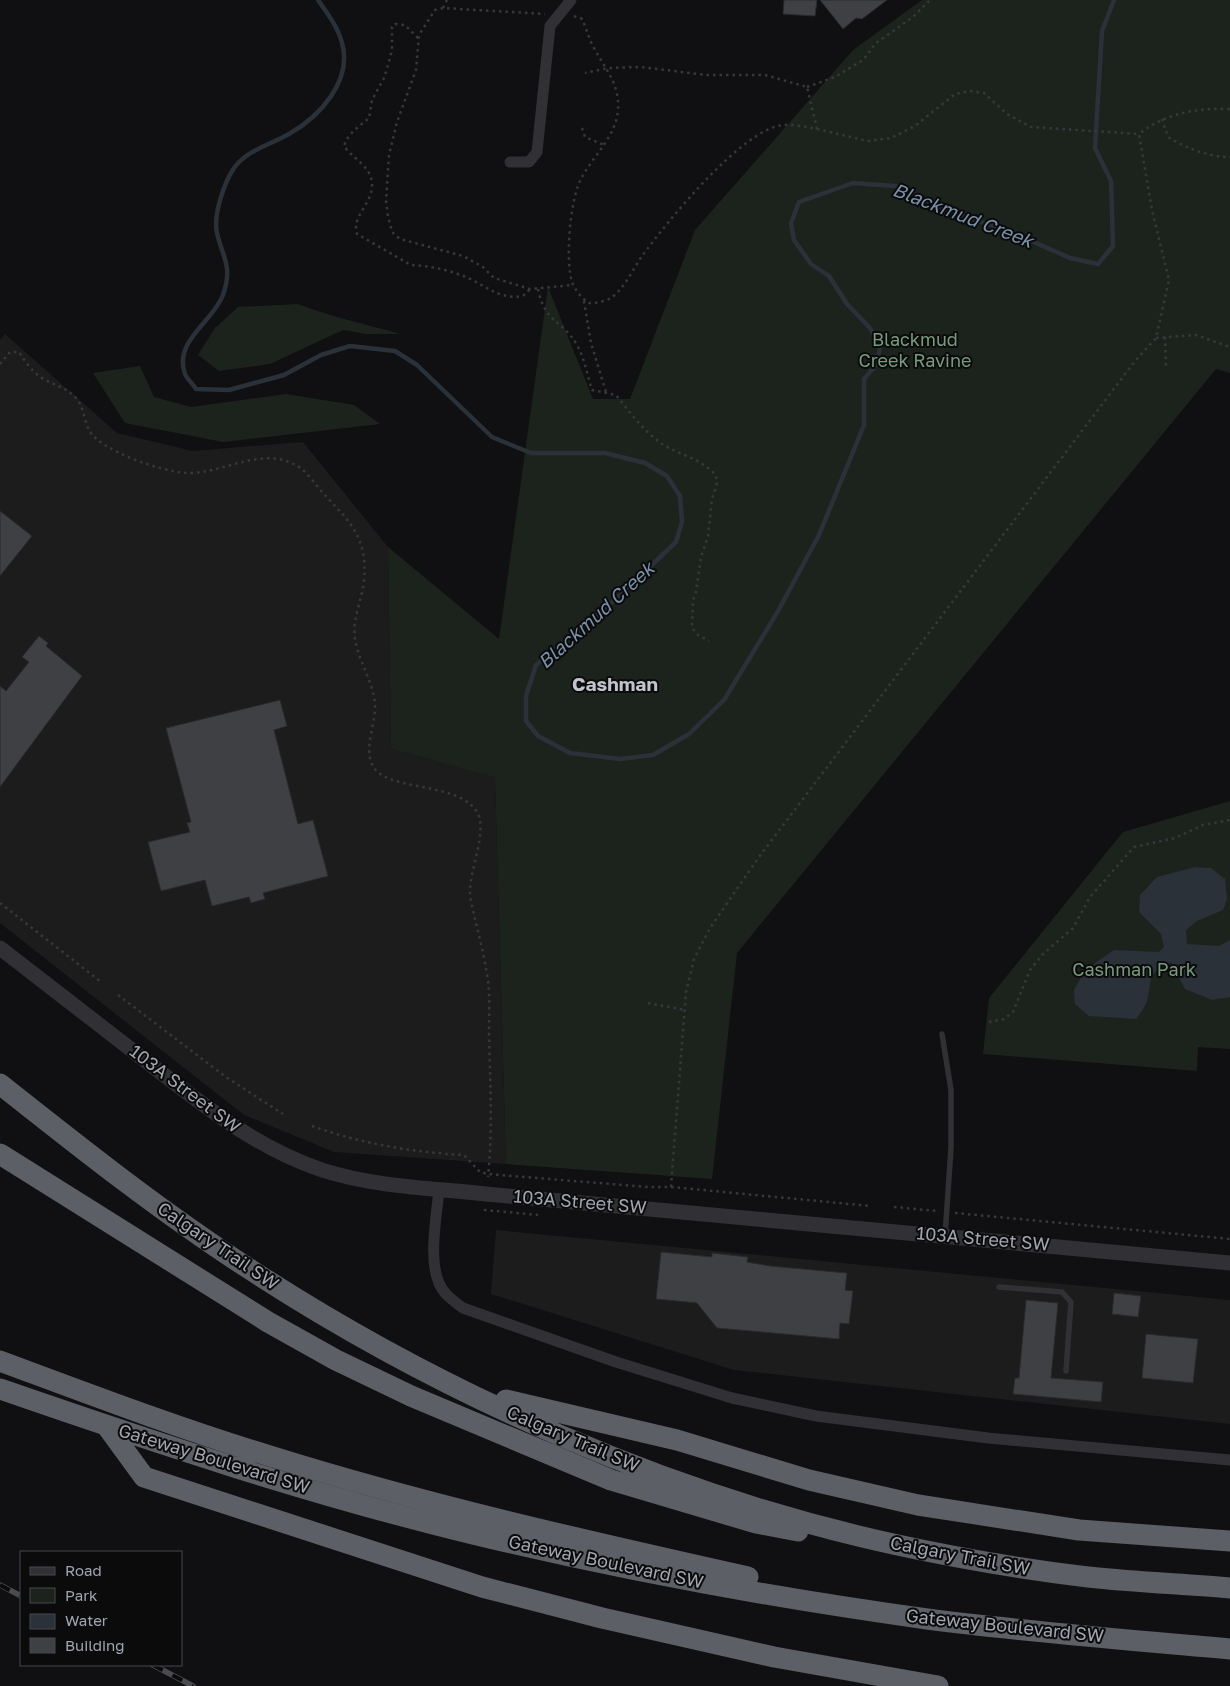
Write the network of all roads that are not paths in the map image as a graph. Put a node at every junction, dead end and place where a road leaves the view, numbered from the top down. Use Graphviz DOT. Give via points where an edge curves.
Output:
graph roads {
  1 [pos="572,0"];
  2 [pos="510,162"];
  3 [pos="0,948"];
  4 [pos="942,1034"];
  5 [pos="0,1084"];
  6 [pos="0,1154"];
  7 [pos="438,1189"];
  8 [pos="945,1236"];
  9 [pos="1230,1263"];
  10 [pos="999,1287"];
  11 [pos="0,1361"];
  12 [pos="1066,1371"];
  13 [pos="0,1389"];
  14 [pos="462,1390"];
  15 [pos="106,1425"];
  16 [pos="1230,1460"];
  17 [pos="1230,1541"];
  18 [pos="1005,1566"];
  19 [pos="1230,1588"];
  20 [pos="825,1604"];
  21 [pos="1230,1649"];
  22 [pos="938,1686"];
  1 -- 2 [label="street" via="550,26 537,152 529,162"];
  3 -- 7 [label="street, 103A Street SW" via="225,1122 267,1147 347,1176"];
  4 -- 8 [label="lane" via="951,1090"];
  5 -- 14 [label="highway, Calgary Trail SW" via="88,1154 250,1270 386,1351"];
  6 -- 18 [label="highway" via="209,1287 336,1360 411,1396 611,1480 756,1523 888,1553"];
  7 -- 8 [label="street, 103A Street SW"];
  7 -- 16 [label="street" via="434,1259 439,1283 448,1297 463,1308 607,1359 732,1398 816,1416 988,1438"];
  8 -- 9 [label="street, 103A Street SW"];
  10 -- 12 [label="lane" via="1062,1292 1071,1302"];
  11 -- 20 [label="highway" via="170,1424 271,1457 490,1518 772,1582"];
  13 -- 15 [label="highway, Gateway Boulevard SW"];
  14 -- 17 [label="highway" via="677,1440 809,1480 918,1505 1079,1530"];
  14 -- 18 [label="highway, Calgary Trail SW" via="565,1438 707,1491 891,1544"];
  15 -- 20 [label="highway, Gateway Boulevard SW" via="249,1472 475,1534 639,1570"];
  15 -- 22 [label="highway" via="144,1477 482,1587 774,1657"];
  18 -- 19 [label="highway, Calgary Trail SW" via="1090,1577"];
  20 -- 21 [label="highway, Gateway Boulevard SW" via="1013,1629"];
}
